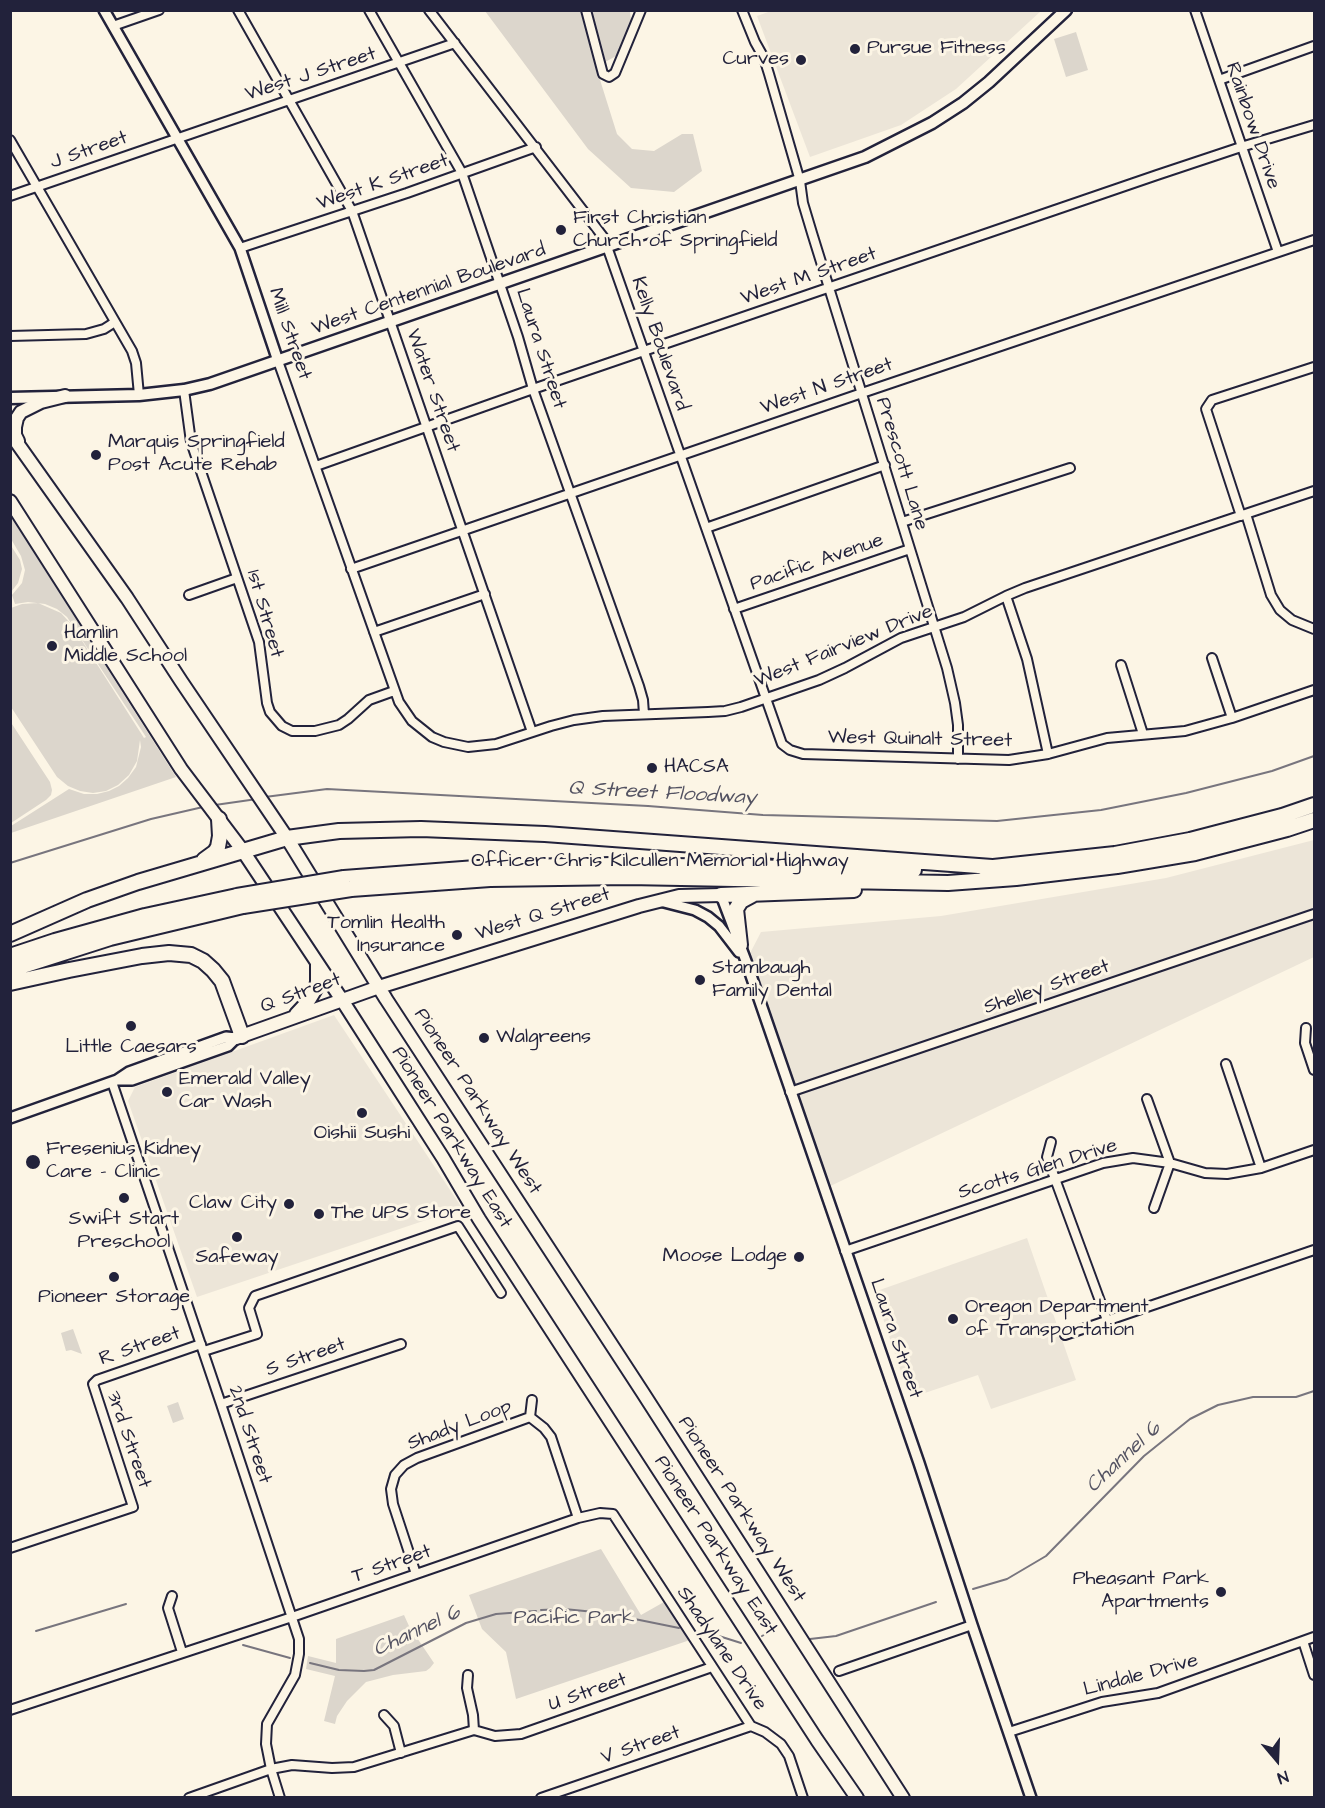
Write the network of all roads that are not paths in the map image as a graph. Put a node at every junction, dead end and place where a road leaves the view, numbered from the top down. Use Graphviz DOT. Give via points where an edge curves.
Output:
graph roads {
  1 [pos="104,10"];
  2 [pos="159,10"];
  3 [pos="238,10"];
  4 [pos="369,10"];
  5 [pos="429,10"];
  6 [pos="586,10"];
  7 [pos="641,10"];
  8 [pos="742,10"];
  9 [pos="1066,10"];
  10 [pos="1195,10"];
  11 [pos="113,26"];
  12 [pos="455,43"];
  13 [pos="1314,46"];
  14 [pos="398,63"];
  15 [pos="1219,80"];
  16 [pos="289,100"];
  17 [pos="1314,125"];
  18 [pos="177,138"];
  19 [pos="10,140"];
  20 [pos="536,147"];
  21 [pos="1241,147"];
  22 [pos="462,173"];
  23 [pos="800,181"];
  24 [pos="37,187"];
  25 [pos="10,196"];
  26 [pos="352,211"];
  27 [pos="1314,240"];
  28 [pos="608,247"];
  29 [pos="240,248"];
  30 [pos="1278,252"];
  31 [pos="500,284"];
  32 [pos="830,287"];
  33 [pos="115,322"];
  34 [pos="391,322"];
  35 [pos="10,336"];
  36 [pos="643,351"];
  37 [pos="278,361"];
  38 [pos="1314,367"];
  39 [pos="533,389"];
  40 [pos="184,390"];
  41 [pos="862,393"];
  42 [pos="139,394"];
  43 [pos="65,396"];
  44 [pos="10,398"];
  45 [pos="426,426"];
  46 [pos="10,432"];
  47 [pos="21,448"];
  48 [pos="680,455"];
  49 [pos="316,465"];
  50 [pos="885,465"];
  51 [pos="1070,468"];
  52 [pos="1314,491"];
  53 [pos="570,494"];
  54 [pos="10,501"];
  55 [pos="1243,515"];
  56 [pos="902,522"];
  57 [pos="706,528"];
  58 [pos="463,531"];
  59 [pos="910,549"];
  60 [pos="351,569"];
  61 [pos="237,578"];
  62 [pos="485,594"];
  63 [pos="189,595"];
  64 [pos="1006,596"];
  65 [pos="734,609"];
  66 [pos="935,627"];
  67 [pos="1314,629"];
  68 [pos="374,632"];
  69 [pos="1212,658"];
  70 [pos="1121,665"];
  71 [pos="1314,690"];
  72 [pos="394,691"];
  73 [pos="765,698"];
  74 [pos="644,714"];
  75 [pos="1232,718"];
  76 [pos="532,732"];
  77 [pos="1143,734"];
  78 [pos="1048,754"];
  79 [pos="958,759"];
  80 [pos="1314,805"];
  81 [pos="219,819"];
  82 [pos="1314,820"];
  83 [pos="287,838"];
  84 [pos="243,851"];
  85 [pos="197,864"];
  86 [pos="992,867"];
  87 [pos="948,883"];
  88 [pos="347,884"];
  89 [pos="755,893"];
  90 [pos="721,895"];
  91 [pos="240,901"];
  92 [pos="658,901"];
  93 [pos="1314,914"];
  94 [pos="10,934"];
  95 [pos="740,945"];
  96 [pos="10,956"];
  97 [pos="746,961"];
  98 [pos="317,962"];
  99 [pos="10,970"];
  100 [pos="10,983"];
  101 [pos="379,987"];
  102 [pos="342,1000"];
  103 [pos="293,1017"];
  104 [pos="1306,1028"];
  105 [pos="239,1037"];
  106 [pos="1226,1064"];
  107 [pos="1314,1071"];
  108 [pos="115,1081"];
  109 [pos="790,1092"];
  110 [pos="1147,1099"];
  111 [pos="10,1118"];
  112 [pos="1051,1142"];
  113 [pos="1314,1150"];
  114 [pos="1170,1163"];
  115 [pos="1262,1168"];
  116 [pos="1056,1179"];
  117 [pos="1154,1209"];
  118 [pos="1314,1250"];
  119 [pos="845,1251"];
  120 [pos="501,1293"];
  121 [pos="1107,1320"];
  122 [pos="1065,1335"];
  123 [pos="401,1344"];
  124 [pos="202,1348"];
  125 [pos="93,1384"];
  126 [pos="532,1400"];
  127 [pos="221,1404"];
  128 [pos="530,1417"];
  129 [pos="613,1514"];
  130 [pos="578,1518"];
  131 [pos="10,1548"];
  132 [pos="416,1574"];
  133 [pos="172,1596"];
  134 [pos="292,1617"];
  135 [pos="972,1625"];
  136 [pos="1314,1637"];
  137 [pos="1303,1641"];
  138 [pos="182,1652"];
  139 [pos="712,1668"];
  140 [pos="838,1671"];
  141 [pos="468,1675"];
  142 [pos="1314,1675"];
  143 [pos="10,1710"];
  144 [pos="384,1715"];
  145 [pos="751,1726"];
  146 [pos="474,1730"];
  147 [pos="1009,1732"];
  148 [pos="401,1752"];
  149 [pos="271,1769"];
  150 [pos="189,1797"];
  151 [pos="280,1797"];
  152 [pos="541,1797"];
  153 [pos="803,1797"];
  154 [pos="857,1797"];
  155 [pos="903,1797"];
  156 [pos="1031,1797"];
  1 -- 11 [label="street, Mill Street"];
  2 -- 11 [label="street"];
  3 -- 16 [label="street, Water Street"];
  4 -- 14 [label="street, Laura Street"];
  5 -- 12 [label="street, Kelly Boulevard"];
  6 -- 7 [label="street" via="603,74 609,77 615,73"];
  8 -- 23 [label="street, Prescott Lane" via="769,74"];
  9 -- 23 [label="main road, West Centennial Boulevard" via="963,104 896,143"];
  10 -- 15 [label="street, Rainbow Drive"];
  11 -- 18 [label="street, Mill Street"];
  12 -- 14 [label="street, West J Street"];
  12 -- 20 [label="street, Kelly Boulevard"];
  13 -- 15 [label="street"];
  14 -- 16 [label="street, West J Street"];
  14 -- 22 [label="street, Laura Street"];
  15 -- 21 [label="street, Rainbow Drive"];
  16 -- 18 [label="street, West J Street"];
  16 -- 26 [label="street, Water Street"];
  17 -- 21 [label="street, West M Street"];
  18 -- 24 [label="street, J Street"];
  18 -- 29 [label="street, Mill Street"];
  19 -- 24 [label="street"];
  20 -- 22 [label="street, West K Street"];
  20 -- 28 [label="street, Kelly Boulevard"];
  21 -- 30 [label="street, Rainbow Drive"];
  21 -- 32 [label="street, West M Street"];
  22 -- 26 [label="street, West K Street"];
  22 -- 31 [label="street, Laura Street"];
  23 -- 28 [label="main road, West Centennial Boulevard"];
  23 -- 32 [label="street, Prescott Lane"];
  24 -- 25 [label="street, J Street"];
  24 -- 33 [label="street"];
  26 -- 29 [label="street, West K Street"];
  26 -- 34 [label="street, Water Street"];
  27 -- 30 [label="street, West N Street"];
  28 -- 31 [label="main road, West Centennial Boulevard"];
  28 -- 36 [label="street, Kelly Boulevard"];
  29 -- 37 [label="street, Mill Street"];
  30 -- 41 [label="street, West N Street"];
  31 -- 34 [label="main road, West Centennial Boulevard"];
  31 -- 39 [label="street, Laura Street"];
  32 -- 36 [label="street, West M Street"];
  32 -- 41 [label="street, Prescott Lane"];
  33 -- 35 [label="street" via="86,334"];
  33 -- 42 [label="street" via="134,357"];
  34 -- 37 [label="main road, West Centennial Boulevard"];
  34 -- 45 [label="street, Water Street"];
  36 -- 39 [label="street, West M Street"];
  36 -- 48 [label="street, Kelly Boulevard"];
  37 -- 40 [label="main road, West Centennial Boulevard"];
  37 -- 49 [label="street, Mill Street"];
  38 -- 55 [label="street" via="1212,400 1206,409"];
  39 -- 45 [label="street, West M Street"];
  39 -- 53 [label="street, Laura Street"];
  40 -- 42 [label="main road, West Centennial Boulevard"];
  40 -- 61 [label="street, 1st Street" via="191,442"];
  41 -- 48 [label="street, West N Street"];
  41 -- 50 [label="street, Prescott Lane"];
  42 -- 43 [label="main road, West Centennial Boulevard"];
  43 -- 44 [label="main road, West Centennial Boulevard"];
  43 -- 47 [label="main road" via="21,412 15,435"];
  45 -- 49 [label="street, West M Street"];
  45 -- 58 [label="street, Water Street"];
  46 -- 47 [label="main road, Pioneer Parkway West"];
  47 -- 83 [label="main road, Pioneer Parkway West" via="127,598"];
  48 -- 53 [label="street, West N Street"];
  48 -- 57 [label="street, Kelly Boulevard"];
  49 -- 60 [label="street, Mill Street"];
  50 -- 56 [label="street, Prescott Lane"];
  50 -- 57 [label="street"];
  51 -- 56 [label="street"];
  52 -- 55 [label="street, West Fairview Drive"];
  53 -- 58 [label="street, West N Street"];
  53 -- 74 [label="street, Laura Street" via="639,686"];
  54 -- 81 [label="main road, Pioneer Parkway East" via="174,759"];
  55 -- 64 [label="street, West Fairview Drive"];
  55 -- 67 [label="street" via="1280,610"];
  56 -- 59 [label="street, Prescott Lane"];
  57 -- 65 [label="street, Kelly Boulevard"];
  58 -- 60 [label="street, West N Street"];
  58 -- 62 [label="street, Water Street"];
  59 -- 65 [label="street, Pacific Avenue"];
  59 -- 66 [label="street, Prescott Lane"];
  60 -- 68 [label="street, Mill Street"];
  61 -- 63 [label="street"];
  61 -- 72 [label="street, 1st Street" via="259,642 267,704 282,726 292,731 315,731 339,725 369,700"];
  62 -- 68 [label="street"];
  62 -- 76 [label="street, Water Street"];
  64 -- 66 [label="street, West Fairview Drive"];
  64 -- 78 [label="street" via="1029,669"];
  65 -- 73 [label="street, Kelly Boulevard"];
  66 -- 73 [label="street, West Fairview Drive" via="901,638 819,680"];
  66 -- 79 [label="street, Prescott Lane" via="956,703"];
  68 -- 72 [label="street, Mill Street"];
  69 -- 75 [label="street"];
  70 -- 77 [label="street"];
  71 -- 75 [label="street, West Quinalt Street"];
  72 -- 76 [label="street, West Fairview Drive" via="412,721 444,742 482,747"];
  73 -- 74 [label="street, West Fairview Drive" via="725,711"];
  73 -- 79 [label="street, West Quinalt Street" via="777,735 790,750 803,754"];
  74 -- 76 [label="street, West Fairview Drive" via="574,720"];
  75 -- 77 [label="street, West Quinalt Street" via="1185,730"];
  77 -- 78 [label="street, West Quinalt Street" via="1107,738"];
  78 -- 79 [label="street, West Quinalt Street" via="1009,760"];
  80 -- 86 [label="highway, Officer Chris Kilcullen Memorial Highway" via="1190,840 1115,854"];
  81 -- 84 [label="main road, Pioneer Parkway East"];
  81 -- 85 [label="highway" via="218,847"];
  82 -- 87 [label="highway, Officer Chris Kilcullen Memorial Highway" via="1195,853 1127,865"];
  83 -- 84 [label="highway"];
  83 -- 86 [label="highway" via="339,831 421,829 546,834"];
  83 -- 101 [label="main road, Pioneer Parkway West"];
  84 -- 85 [label="highway"];
  84 -- 98 [label="main road, Pioneer Parkway East"];
  85 -- 94 [label="highway" via="87,900"];
  86 -- 88 [label="highway, Officer Chris Kilcullen Memorial Highway" via="476,868"];
  87 -- 88 [label="highway, Officer Chris Kilcullen Memorial Highway" via="628,877"];
  87 -- 89 [label="highway"];
  88 -- 91 [label="highway, Officer Chris Kilcullen Memorial Highway, bridge"];
  89 -- 90 [label="highway"];
  89 -- 95 [label="highway" via="736,909"];
  90 -- 92 [label="main road, West Q Street"];
  90 -- 95 [label="street, Laura Street"];
  91 -- 96 [label="highway, Officer Chris Kilcullen Memorial Highway" via="145,916"];
  91 -- 99 [label="highway, Officer Chris Kilcullen Memorial Highway"];
  92 -- 97 [label="street" via="708,917"];
  92 -- 101 [label="main road, West Q Street"];
  93 -- 109 [label="street, Shelley Street"];
  95 -- 97 [label="street, Laura Street"];
  97 -- 109 [label="street, Laura Street"];
  98 -- 102 [label="main road, Pioneer Parkway East"];
  98 -- 103 [label="main road" via="315,989"];
  100 -- 105 [label="highway" via="142,956 191,955 203,961 222,981"];
  101 -- 102 [label="main road, Q Street"];
  101 -- 155 [label="main road, Pioneer Parkway West"];
  102 -- 103 [label="main road, Q Street"];
  102 -- 154 [label="main road, Pioneer Parkway East" via="485,1229"];
  103 -- 105 [label="main road, Q Street"];
  104 -- 107 [label="street" via="1305,1043"];
  105 -- 108 [label="street, Q Street" via="226,1037 129,1072"];
  106 -- 115 [label="street"];
  108 -- 111 [label="street, Q Street"];
  108 -- 124 [label="street, 2nd Street"];
  109 -- 119 [label="street, Laura Street"];
  110 -- 114 [label="street"];
  112 -- 116 [label="street" via="1047,1157"];
  113 -- 115 [label="street, Scotts Glen Drive"];
  114 -- 115 [label="street, Scotts Glen Drive" via="1205,1173"];
  114 -- 116 [label="street, Scotts Glen Drive" via="1133,1158 1103,1163"];
  114 -- 117 [label="street"];
  116 -- 119 [label="street, Scotts Glen Drive"];
  116 -- 121 [label="street"];
  118 -- 121 [label="street"];
  119 -- 135 [label="street, Laura Street"];
  120 -- 124 [label="street, R Street" via="458,1226 255,1296 249,1308 257,1334"];
  121 -- 122 [label="street"];
  123 -- 127 [label="street, S Street"];
  124 -- 125 [label="street, R Street"];
  124 -- 127 [label="street, 2nd Street"];
  125 -- 131 [label="street, 3rd Street" via="133,1507"];
  126 -- 128 [label="street"];
  127 -- 134 [label="street, 2nd Street"];
  128 -- 130 [label="street, Shady Loop" via="550,1437"];
  128 -- 132 [label="street, Shady Loop" via="417,1458 395,1475 391,1489 393,1504"];
  129 -- 130 [label="street, T Street" via="600,1512"];
  129 -- 139 [label="street, Shadylane Drive"];
  130 -- 132 [label="street, T Street"];
  132 -- 134 [label="street, T Street"];
  133 -- 138 [label="street" via="168,1608"];
  134 -- 138 [label="street, T Street"];
  134 -- 149 [label="street, 2nd Street" via="299,1654 295,1675 267,1724"];
  135 -- 140 [label="street"];
  135 -- 147 [label="street, Laura Street"];
  136 -- 137 [label="street, Lindale Drive"];
  137 -- 142 [label="street"];
  137 -- 147 [label="street, Lindale Drive" via="1158,1693 1102,1702"];
  138 -- 143 [label="street, T Street"];
  139 -- 145 [label="street, Shadylane Drive"];
  139 -- 146 [label="street, U Street" via="520,1734 495,1736"];
  141 -- 146 [label="street"];
  144 -- 148 [label="street" via="394,1726"];
  145 -- 152 [label="street, V Street"];
  145 -- 153 [label="street, Shadylane Drive" via="781,1744"];
  146 -- 148 [label="street, U Street"];
  147 -- 156 [label="street, Laura Street"];
  148 -- 149 [label="street, U Street" via="354,1767 292,1765"];
  149 -- 150 [label="street, U Street"];
  149 -- 151 [label="street, 2nd Street"];
}
